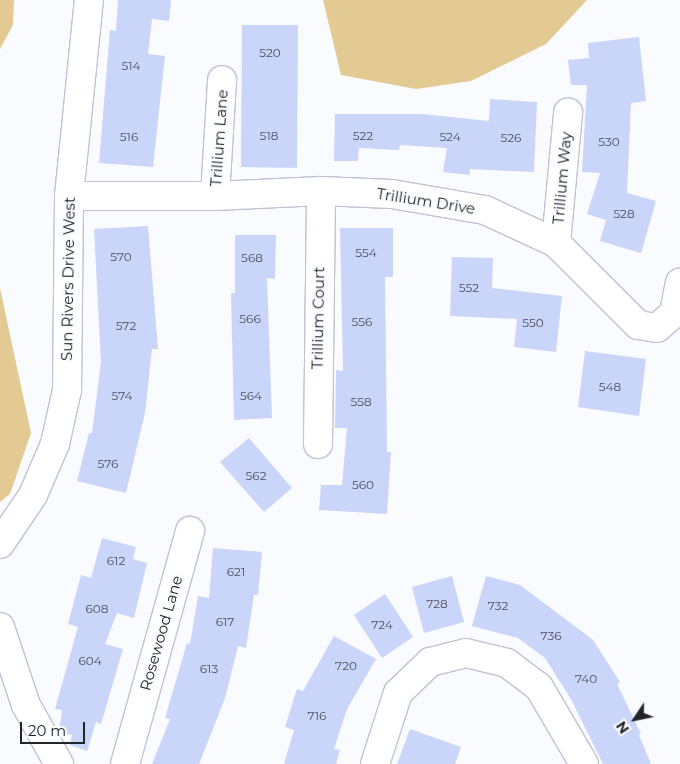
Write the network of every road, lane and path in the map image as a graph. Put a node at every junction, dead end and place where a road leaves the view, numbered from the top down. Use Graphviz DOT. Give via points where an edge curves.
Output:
graph roads {
  1 [pos="89,0"];
  2 [pos="222,80"];
  3 [pos="568,113"];
  4 [pos="321,191"];
  5 [pos="69,196"];
  6 [pos="214,196"];
  7 [pos="556,242"];
  8 [pos="680,283"];
  9 [pos="318,444"];
  10 [pos="190,532"];
  11 [pos="0,544"];
  12 [pos="0,627"];
  13 [pos="59,764"];
  14 [pos="125,764"];
  15 [pos="375,764"];
  16 [pos="584,764"];
  1 -- 5 [label="street, Sun Rivers Drive West"];
  2 -- 6 [label="street, Trillium Lane"];
  3 -- 7 [label="street, Trillium Way"];
  4 -- 6 [label="street, Trillium Drive"];
  4 -- 7 [label="street, Trillium Drive" via="392,194 485,210"];
  4 -- 9 [label="street, Trillium Court" via="316,351"];
  5 -- 6 [label="street, Trillium Drive"];
  5 -- 11 [label="street, Sun Rivers Drive West" via="67,390 55,444 33,495"];
  7 -- 8 [label="street, Trillium Drive" via="638,325 657,328 674,313"];
  10 -- 14 [label="street, Rosewood Lane"];
  12 -- 13 [label="street" via="26,706"];
  15 -- 16 [label="street" via="398,693 430,662 466,653 507,663 539,687"];
}
